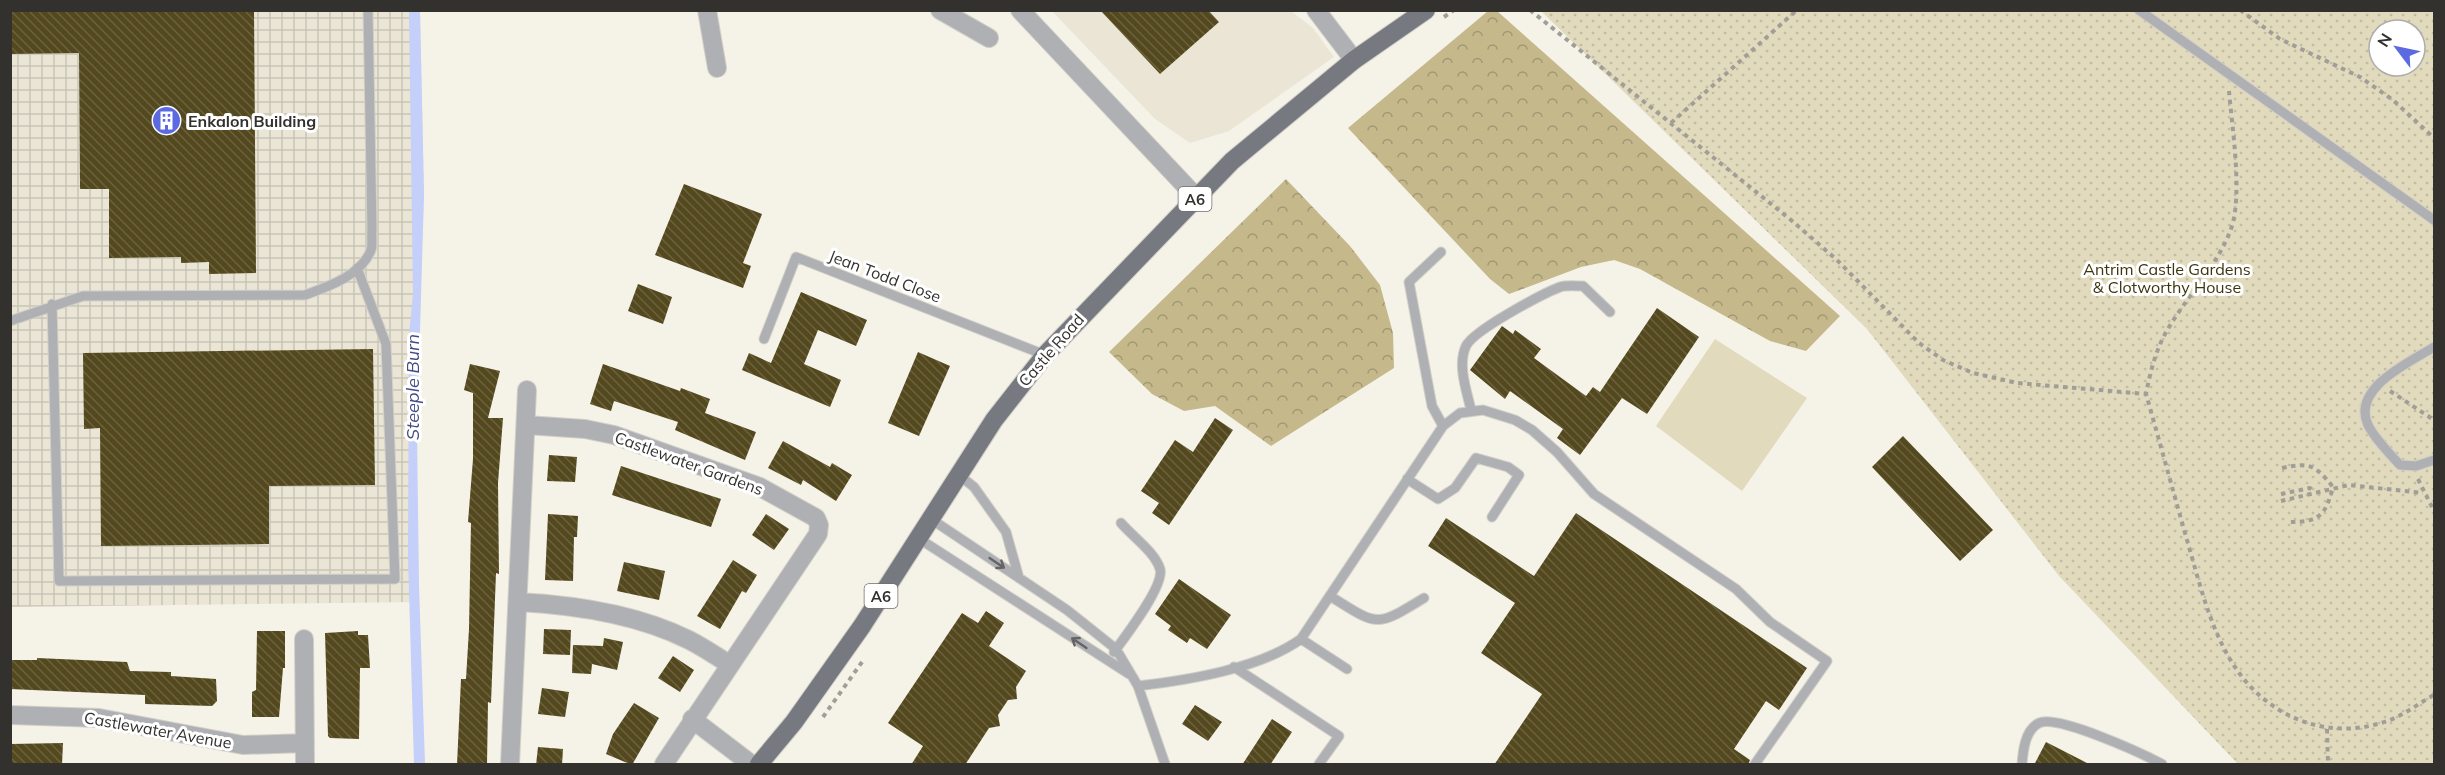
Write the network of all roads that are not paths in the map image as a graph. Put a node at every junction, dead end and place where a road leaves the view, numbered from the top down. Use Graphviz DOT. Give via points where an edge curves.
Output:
graph roads {
  1 [pos="368,10"];
  2 [pos="707,10"];
  3 [pos="940,10"];
  4 [pos="1020,10"];
  5 [pos="1316,10"];
  6 [pos="2139,10"];
  7 [pos="1432,16"];
  8 [pos="989,38"];
  9 [pos="1354,60"];
  10 [pos="717,68"];
  11 [pos="1196,197"];
  12 [pos="2434,220"];
  13 [pos="1441,252"];
  14 [pos="357,268"];
  15 [pos="52,304"];
  16 [pos="1610,312"];
  17 [pos="10,321"];
  18 [pos="764,339"];
  19 [pos="2434,347"];
  20 [pos="1045,355"];
  21 [pos="527,390"];
  22 [pos="1471,410"];
  23 [pos="526,425"];
  24 [pos="1443,426"];
  25 [pos="2434,460"];
  26 [pos="959,476"];
  27 [pos="1407,479"];
  28 [pos="1492,517"];
  29 [pos="931,519"];
  30 [pos="1121,523"];
  31 [pos="918,538"];
  32 [pos="1019,578"];
  33 [pos="1330,596"];
  34 [pos="1424,598"];
  35 [pos="518,602"];
  36 [pos="304,639"];
  37 [pos="1300,639"];
  38 [pos="1116,649"];
  39 [pos="1107,661"];
  40 [pos="729,664"];
  41 [pos="1234,667"];
  42 [pos="1347,669"];
  43 [pos="1129,674"];
  44 [pos="1138,686"];
  45 [pos="10,715"];
  46 [pos="692,719"];
  47 [pos="305,743"];
  48 [pos="305,765"];
  49 [pos="510,765"];
  50 [pos="664,765"];
  51 [pos="751,765"];
  52 [pos="759,765"];
  53 [pos="1165,765"];
  54 [pos="1319,765"];
  55 [pos="1755,765"];
  56 [pos="2022,765"];
  57 [pos="2162,765"];
  1 -- 14 [label="lane" via="372,231 371,250"];
  2 -- 10 [label="street"];
  3 -- 8 [label="street"];
  4 -- 11 [label="street"];
  5 -- 9 [label="street"];
  6 -- 12 [label="lane"];
  7 -- 9 [label="main road, Castle Road / A6"];
  9 -- 11 [label="main road, Castle Road / A6" via="1269,128"];
  11 -- 20 [label="main road, Castle Road / A6"];
  13 -- 24 [label="lane" via="1409,282 1432,406"];
  14 -- 15 [label="lane" via="336,284 304,295 83,296"];
  14 -- 15 [label="lane" via="386,344 395,579 58,581"];
  15 -- 17 [label="lane"];
  16 -- 22 [label="lane" via="1583,286 1562,286 1476,333 1466,347 1464,360"];
  18 -- 20 [label="lane, Jean Todd Close" via="796,257"];
  19 -- 25 [label="lane" via="2379,383 2370,392 2365,408 2367,424 2400,465 2416,466"];
  20 -- 26 [label="main road, Castle Road / A6" via="1007,402"];
  21 -- 23 [label="street"];
  22 -- 24 [label="lane"];
  22 -- 55 [label="lane" via="1497,412 1532,430 1551,445 1594,494 1736,589 1770,622 1827,661"];
  23 -- 35 [label="street"];
  23 -- 40 [label="street, Castlewater Gardens" via="614,435 760,487 816,518 818,534"];
  24 -- 27 [label="lane"];
  26 -- 29 [label="main road, Castle Road / A6"];
  26 -- 32 [label="lane" via="974,487 1006,532"];
  27 -- 28 [label="lane" via="1438,499 1455,488 1476,458 1508,467 1519,475"];
  27 -- 33 [label="lane"];
  29 -- 31 [label="main road, Castle Road / A6"];
  29 -- 32 [label="lane, one-way"];
  30 -- 38 [label="lane" via="1161,571 1158,586"];
  39 -- 31 [label="lane, one-way"];
  31 -- 52 [label="main road, Castle Road / A6" via="856,636"];
  32 -- 38 [label="lane"];
  33 -- 34 [label="lane" via="1368,620 1389,619"];
  33 -- 37 [label="lane"];
  35 -- 40 [label="street" via="568,604 657,627 689,640"];
  35 -- 49 [label="street"];
  36 -- 47 [label="street"];
  37 -- 41 [label="lane" via="1284,651"];
  37 -- 42 [label="lane"];
  38 -- 39 [label="lane"];
  38 -- 43 [label="lane"];
  39 -- 43 [label="lane"];
  40 -- 46 [label="street, Castlewater Gardens"];
  41 -- 44 [label="lane" via="1183,681"];
  41 -- 54 [label="lane" via="1339,736"];
  43 -- 44 [label="lane"];
  44 -- 53 [label="lane"];
  45 -- 47 [label="street, Castlewater Avenue" via="99,718 243,745"];
  46 -- 50 [label="street, Castlewater Gardens"];
  46 -- 51 [label="street"];
  47 -- 48 [label="street"];
  56 -- 57 [label="lane" via="2023,749 2031,730 2040,723 2051,722 2080,729"];
}
